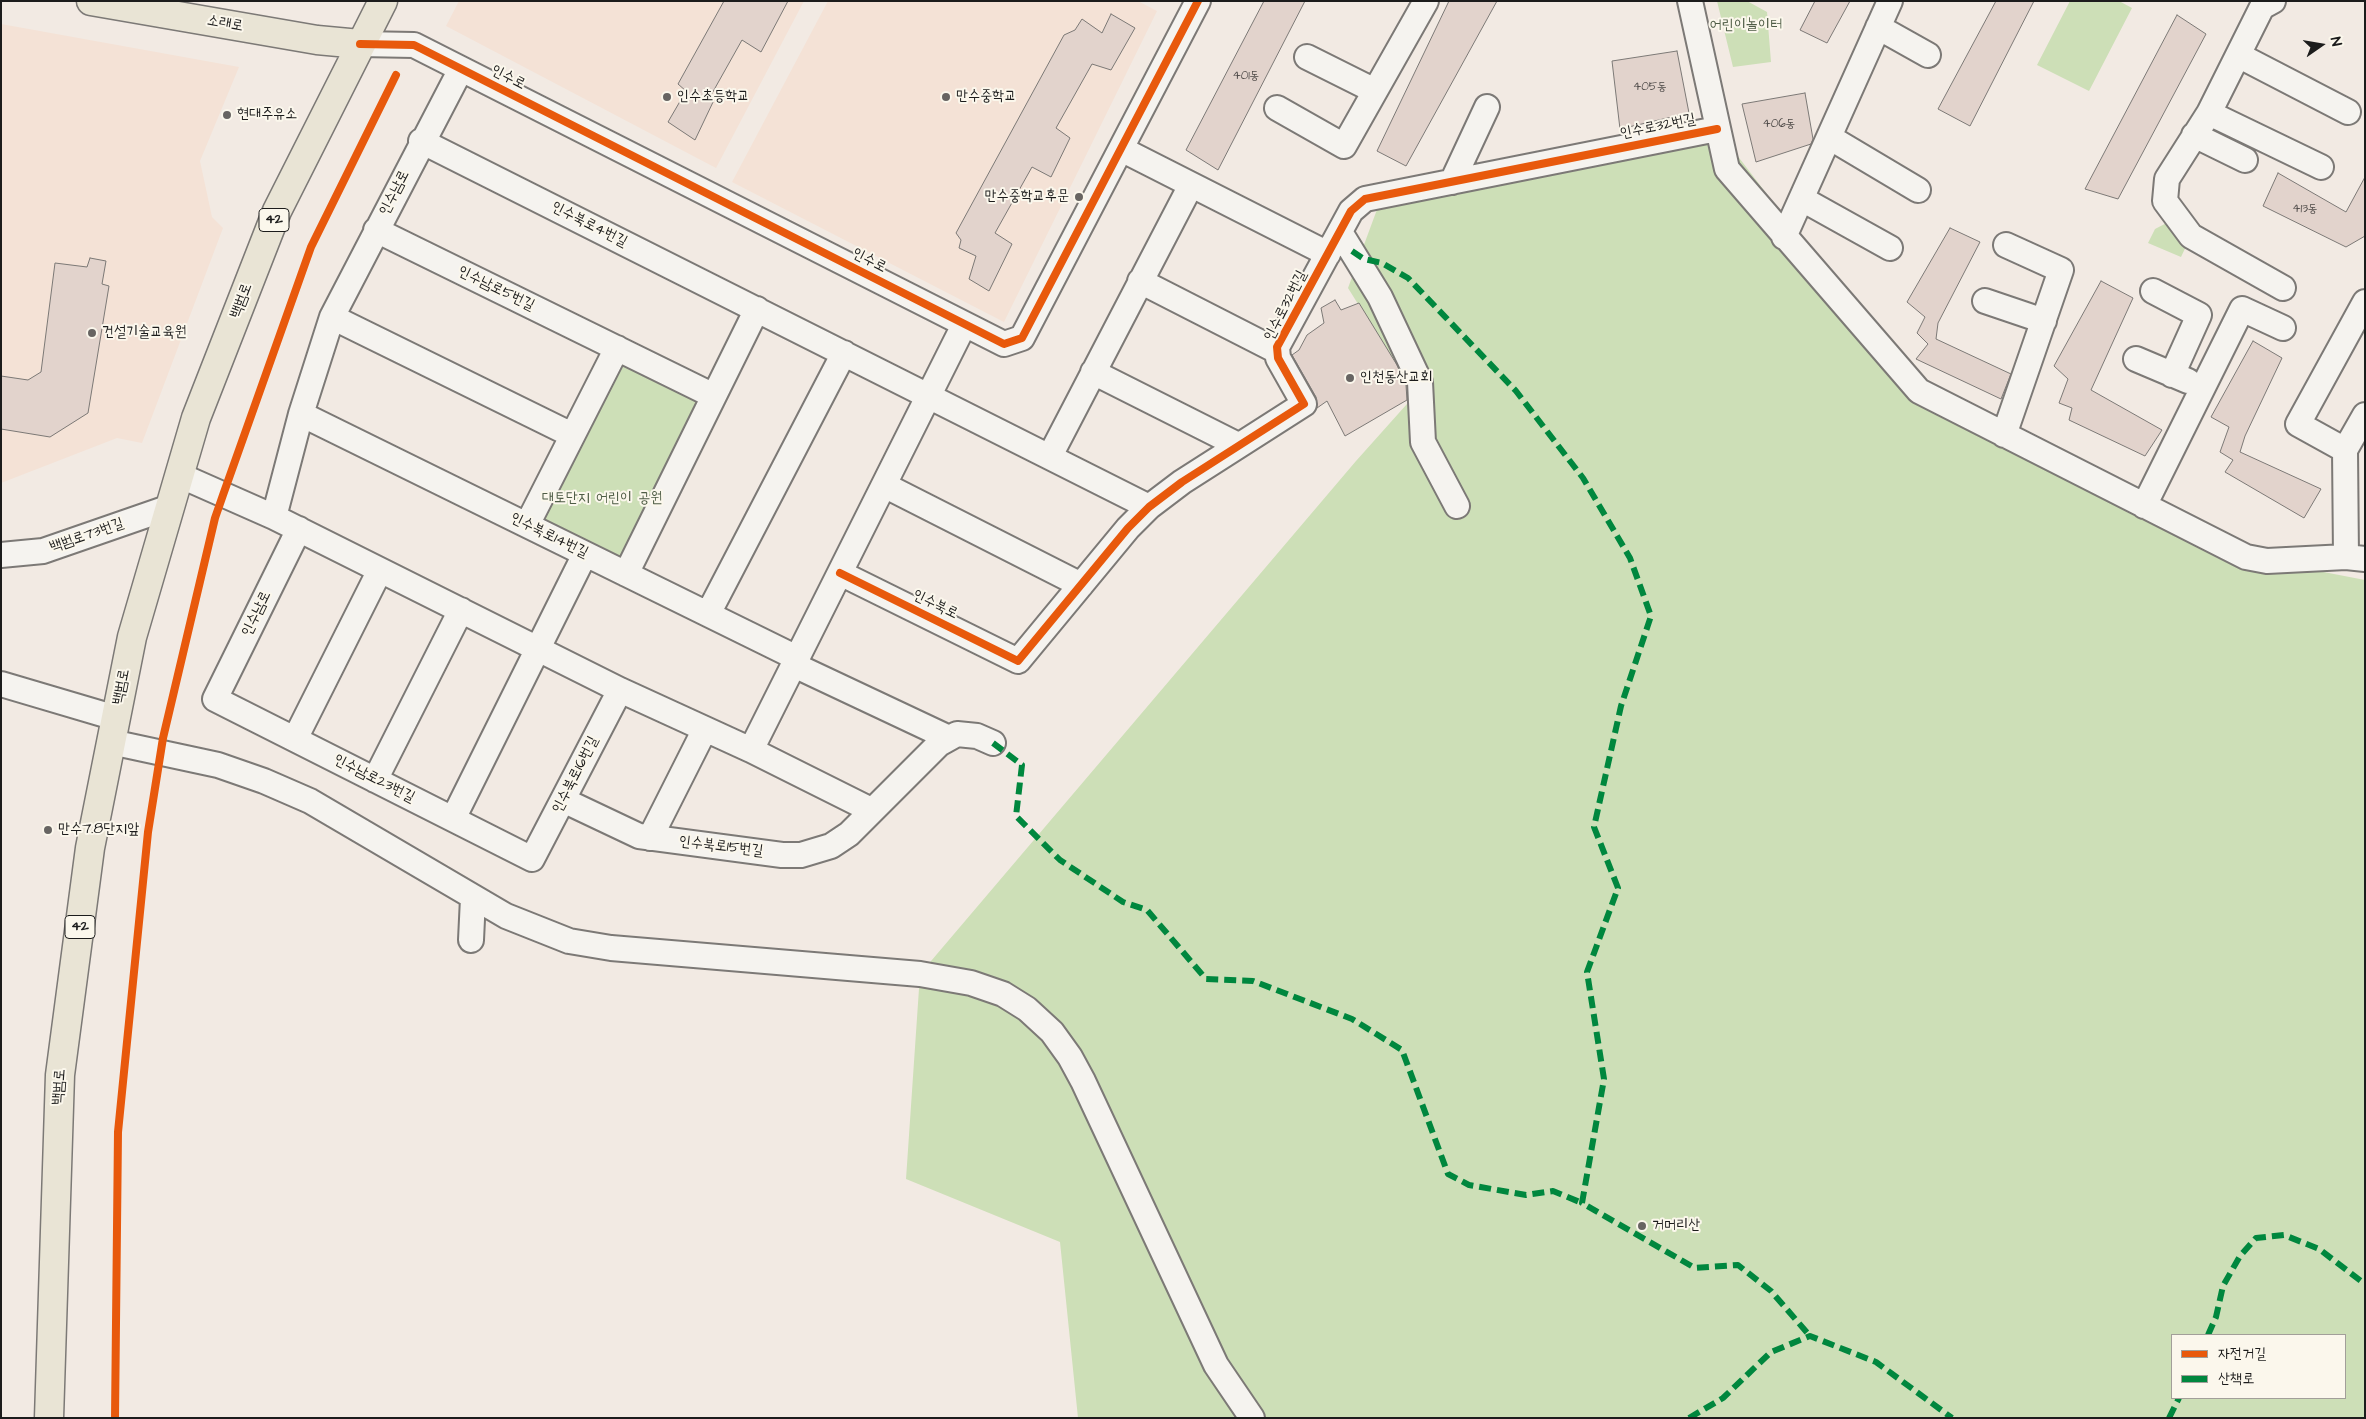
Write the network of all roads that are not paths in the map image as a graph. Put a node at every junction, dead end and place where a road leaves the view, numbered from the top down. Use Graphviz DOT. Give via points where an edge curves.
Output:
graph roads {
  1 [pos="91,1"];
  2 [pos="383,1"];
  3 [pos="1198,1"];
  4 [pos="1426,1"];
  5 [pos="1690,1"];
  6 [pos="1890,1"];
  7 [pos="2273,1"];
  8 [pos="1878,27"];
  9 [pos="360,44"];
  10 [pos="1928,55"];
  11 [pos="2238,56"];
  12 [pos="1307,57"];
  13 [pos="461,69"];
  14 [pos="1375,91"];
  15 [pos="1487,107"];
  16 [pos="1277,108"];
  17 [pos="2348,112"];
  18 [pos="2209,113"];
  19 [pos="1717,129"];
  20 [pos="2194,136"];
  21 [pos="1829,137"];
  22 [pos="421,141"];
  23 [pos="1121,149"];
  24 [pos="2245,160"];
  25 [pos="2321,168"];
  26 [pos="1452,182"];
  27 [pos="1190,184"];
  28 [pos="1918,190"];
  29 [pos="1802,199"];
  30 [pos="376,230"];
  31 [pos="1340,232"];
  32 [pos="1784,237"];
  33 [pos="2006,245"];
  34 [pos="1890,248"];
  35 [pos="1328,254"];
  36 [pos="1140,281"];
  37 [pos="2283,288"];
  38 [pos="2153,291"];
  39 [pos="1985,301"];
  40 [pos="2365,302"];
  41 [pos="757,309"];
  42 [pos="332,317"];
  43 [pos="2044,321"];
  44 [pos="964,325"];
  45 [pos="2283,328"];
  46 [pos="616,348"];
  47 [pos="1277,351"];
  48 [pos="844,353"];
  49 [pos="2136,359"];
  50 [pos="1093,372"];
  51 [pos="2172,375"];
  52 [pos="2203,388"];
  53 [pos="929,395"];
  54 [pos="714,396"];
  55 [pos="300,414"];
  56 [pos="2363,421"];
  57 [pos="572,435"];
  58 [pos="2004,435"];
  59 [pos="1238,445"];
  60 [pos="2345,450"];
  61 [pos="1050,456"];
  62 [pos="179,475"];
  63 [pos="884,485"];
  64 [pos="1457,506"];
  65 [pos="2144,506"];
  66 [pos="170,507"];
  67 [pos="1150,507"];
  68 [pos="274,517"];
  69 [pos="527,525"];
  70 [pos="299,530"];
  71 [pos="585,554"];
  72 [pos="1,555"];
  73 [pos="2356,558"];
  74 [pos="380,570"];
  75 [pos="840,572"];
  76 [pos="626,574"];
  77 [pos="1081,585"];
  78 [pos="461,610"];
  79 [pos="708,614"];
  80 [pos="537,648"];
  81 [pos="1018,661"];
  82 [pos="795,662"];
  83 [pos="1,684"];
  84 [pos="620,690"];
  85 [pos="215,699"];
  86 [pos="705,729"];
  87 [pos="114,730"];
  88 [pos="950,738"];
  89 [pos="295,739"];
  90 [pos="993,743"];
  91 [pos="751,750"];
  92 [pos="375,780"];
  93 [pos="563,800"];
  94 [pos="871,810"];
  95 [pos="453,819"];
  96 [pos="650,838"];
  97 [pos="532,860"];
  98 [pos="473,898"];
  99 [pos="471,940"];
  100 [pos="49,1418"];
  101 [pos="1252,1418"];
  1 -- 9 [label="main road, 소래로" via="317,40"];
  2 -- 9 [label="main road, 백범로 / 42"];
  3 -- 23 [label="street, 인수로"];
  4 -- 14 [label="street"];
  5 -- 19 [label="street"];
  6 -- 8 [label="street"];
  7 -- 11 [label="street" via="2262,7"];
  8 -- 10 [label="street"];
  8 -- 21 [label="street"];
  9 -- 13 [label="street, 인수로" via="414,45"];
  9 -- 62 [label="main road, 백범로 / 42" via="277,212 196,418"];
  11 -- 17 [label="street"];
  11 -- 18 [label="street"];
  12 -- 14 [label="street"];
  13 -- 22 [label="street, 인수남로"];
  13 -- 44 [label="street, 인수로"];
  14 -- 16 [label="street" via="1344,146"];
  15 -- 26 [label="street"];
  18 -- 20 [label="street"];
  18 -- 25 [label="street"];
  19 -- 26 [label="street, 인수로32번길"];
  19 -- 32 [label="street" via="1727,169"];
  20 -- 24 [label="street"];
  20 -- 37 [label="street" via="2167,179 2165,201 2191,236"];
  21 -- 28 [label="street"];
  21 -- 29 [label="street"];
  22 -- 30 [label="street, 인수남로"];
  22 -- 41 [label="street, 인수북로4번길"];
  23 -- 27 [label="street"];
  23 -- 44 [label="street, 인수로" via="1022,338 1004,344"];
  26 -- 31 [label="street, 인수로32번길" via="1365,199 1351,211"];
  27 -- 35 [label="street"];
  27 -- 36 [label="street"];
  29 -- 32 [label="street"];
  29 -- 34 [label="street"];
  30 -- 42 [label="street, 인수남로"];
  30 -- 46 [label="street, 인수남로5번길"];
  31 -- 35 [label="street, 인수로32번길"];
  31 -- 64 [label="street" via="1380,297 1420,382 1423,442"];
  32 -- 58 [label="street" via="1919,391"];
  33 -- 43 [label="street" via="2062,270"];
  35 -- 47 [label="street, 인수로32번길"];
  36 -- 47 [label="street, 인수로32번길"];
  36 -- 50 [label="street"];
  38 -- 51 [label="street" via="2199,315"];
  39 -- 43 [label="street"];
  40 -- 60 [label="street" via="2298,424"];
  41 -- 48 [label="street, 인수북로4번길"];
  41 -- 54 [label="street"];
  42 -- 55 [label="street, 인수남로"];
  42 -- 57 [label="street"];
  43 -- 58 [label="street"];
  44 -- 53 [label="street"];
  45 -- 52 [label="street" via="2242,309"];
  46 -- 54 [label="street, 인수남로5번길"];
  46 -- 57 [label="street"];
  47 -- 59 [label="street, 인수로32번길" via="1304,404"];
  48 -- 53 [label="street, 인수북로4번길"];
  48 -- 79 [label="street"];
  49 -- 51 [label="street"];
  50 -- 59 [label="street"];
  50 -- 61 [label="street"];
  51 -- 52 [label="street"];
  52 -- 65 [label="street"];
  53 -- 61 [label="street"];
  53 -- 63 [label="street"];
  54 -- 76 [label="street"];
  55 -- 68 [label="street, 인수남로"];
  55 -- 69 [label="street, 인수북로14번길"];
  56 -- 60 [label="street"];
  57 -- 69 [label="street"];
  58 -- 65 [label="street"];
  59 -- 67 [label="street, 인수로32번길"];
  60 -- 73 [label="street"];
  61 -- 67 [label="street"];
  62 -- 66 [label="main road, 백범로 / 42"];
  62 -- 68 [label="street"];
  63 -- 75 [label="street"];
  63 -- 77 [label="street"];
  65 -- 73 [label="street" via="2246,557 2267,561"];
  66 -- 72 [label="street, 백범로73번길" via="43,551"];
  66 -- 87 [label="main road, 백범로 / 42" via="132,637"];
  67 -- 77 [label="street, 인수로32번길" via="1128,528"];
  68 -- 70 [label="street"];
  69 -- 71 [label="street, 인수북로14번길"];
  70 -- 74 [label="street"];
  70 -- 85 [label="street, 인수남로"];
  71 -- 76 [label="street, 인수북로14번길"];
  71 -- 80 [label="street"];
  74 -- 78 [label="street"];
  74 -- 89 [label="street"];
  75 -- 81 [label="street, 인수북로"];
  75 -- 82 [label="street"];
  76 -- 79 [label="street, 인수북로14번길"];
  77 -- 81 [label="street, 인수로32번길"];
  78 -- 80 [label="street"];
  78 -- 92 [label="street"];
  79 -- 82 [label="street, 인수북로14번길"];
  80 -- 84 [label="street"];
  80 -- 95 [label="street"];
  82 -- 88 [label="street"];
  82 -- 91 [label="street"];
  83 -- 87 [label="street"];
  84 -- 86 [label="street"];
  84 -- 93 [label="street, 인수북로16번길"];
  85 -- 89 [label="street, 인수남로23번길"];
  86 -- 91 [label="street"];
  86 -- 96 [label="street"];
  87 -- 98 [label="street" via="264,781 310,801"];
  87 -- 100 [label="main road, 백범로 / 42" via="90,848 60,1075"];
  88 -- 90 [label="street" via="957,734 977,736"];
  88 -- 94 [label="street, 인수북로15번길" via="939,744"];
  89 -- 92 [label="street, 인수남로23번길"];
  91 -- 94 [label="street"];
  92 -- 95 [label="street, 인수남로23번길"];
  93 -- 96 [label="street, 인수북로15번길" via="639,836"];
  93 -- 97 [label="street, 인수북로16번길"];
  94 -- 96 [label="street, 인수북로15번길" via="849,834 831,846 800,855"];
  95 -- 97 [label="street, 인수남로23번길"];
  98 -- 99 [label="street"];
  98 -- 101 [label="street" via="506,916 569,941 611,948 920,974 971,983 1003,994 1027,1009 1052,1032 1083,1081 1216,1365"];
}
